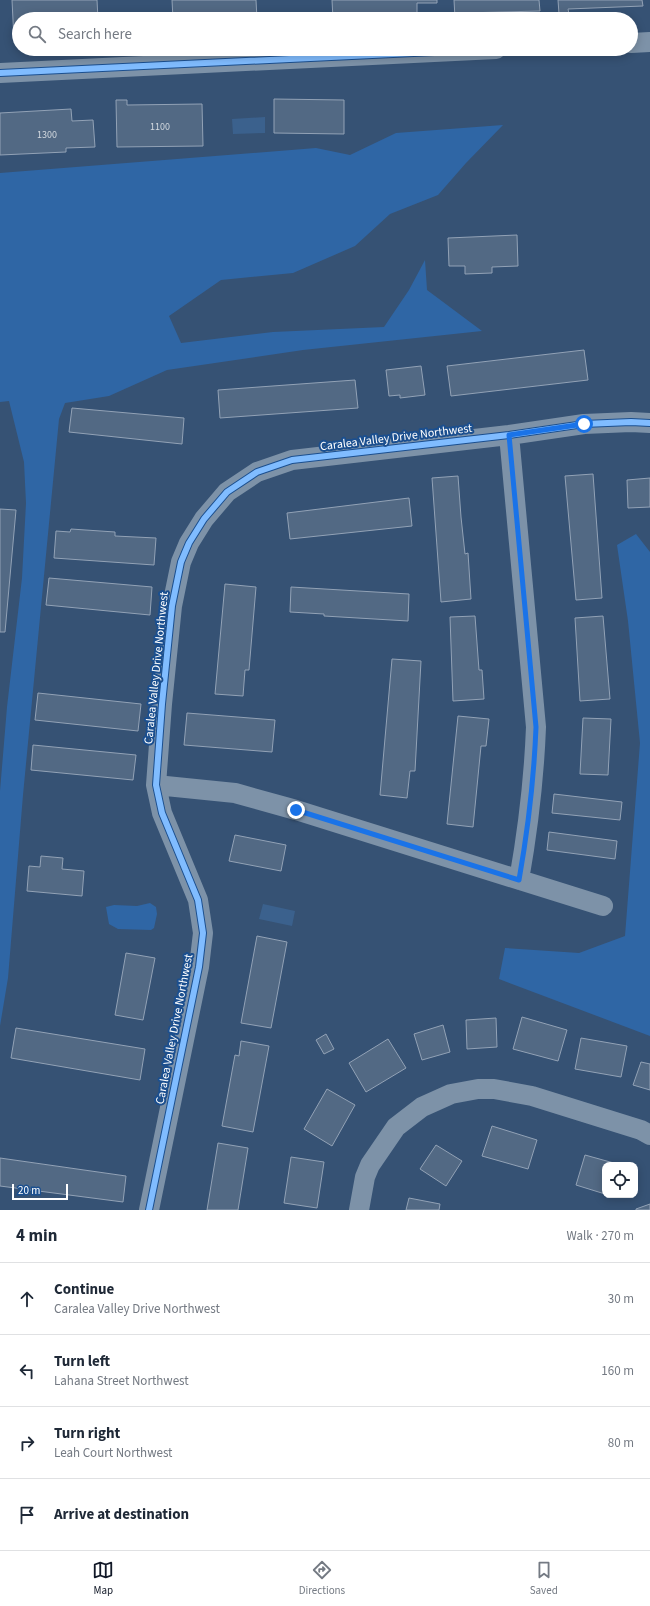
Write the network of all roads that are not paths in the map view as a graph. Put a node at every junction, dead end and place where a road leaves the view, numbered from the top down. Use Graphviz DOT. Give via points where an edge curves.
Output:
graph roads {
  1 [pos="650,42"];
  2 [pos="638,43"];
  3 [pos="345,56"];
  4 [pos="0,72"];
  5 [pos="650,423"];
  6 [pos="509,435"];
  7 [pos="156,785"];
  8 [pos="519,880"];
  9 [pos="603,906"];
  10 [pos="650,1135"];
  11 [pos="149,1210"];
  12 [pos="359,1210"];
  1 -- 2 [label="street"];
  3 -- 4 [label="street"];
  5 -- 6 [label="street, Caralea Valley Drive Northwest" via="584,424"];
  6 -- 7 [label="street, Caralea Valley Drive Northwest" via="292,460 258,472 227,492 204,519 181,562 171,620"];
  6 -- 8 [label="street" via="536,727 529,824"];
  7 -- 8 [label="street" via="235,794"];
  7 -- 11 [label="street, Caralea Valley Drive Northwest" via="162,813 198,900 202,933 200,967"];
  8 -- 9 [label="street"];
  10 -- 12 [label="street" via="532,1096 494,1089 451,1094 422,1107 396,1127 370,1165 365,1177"];
}
